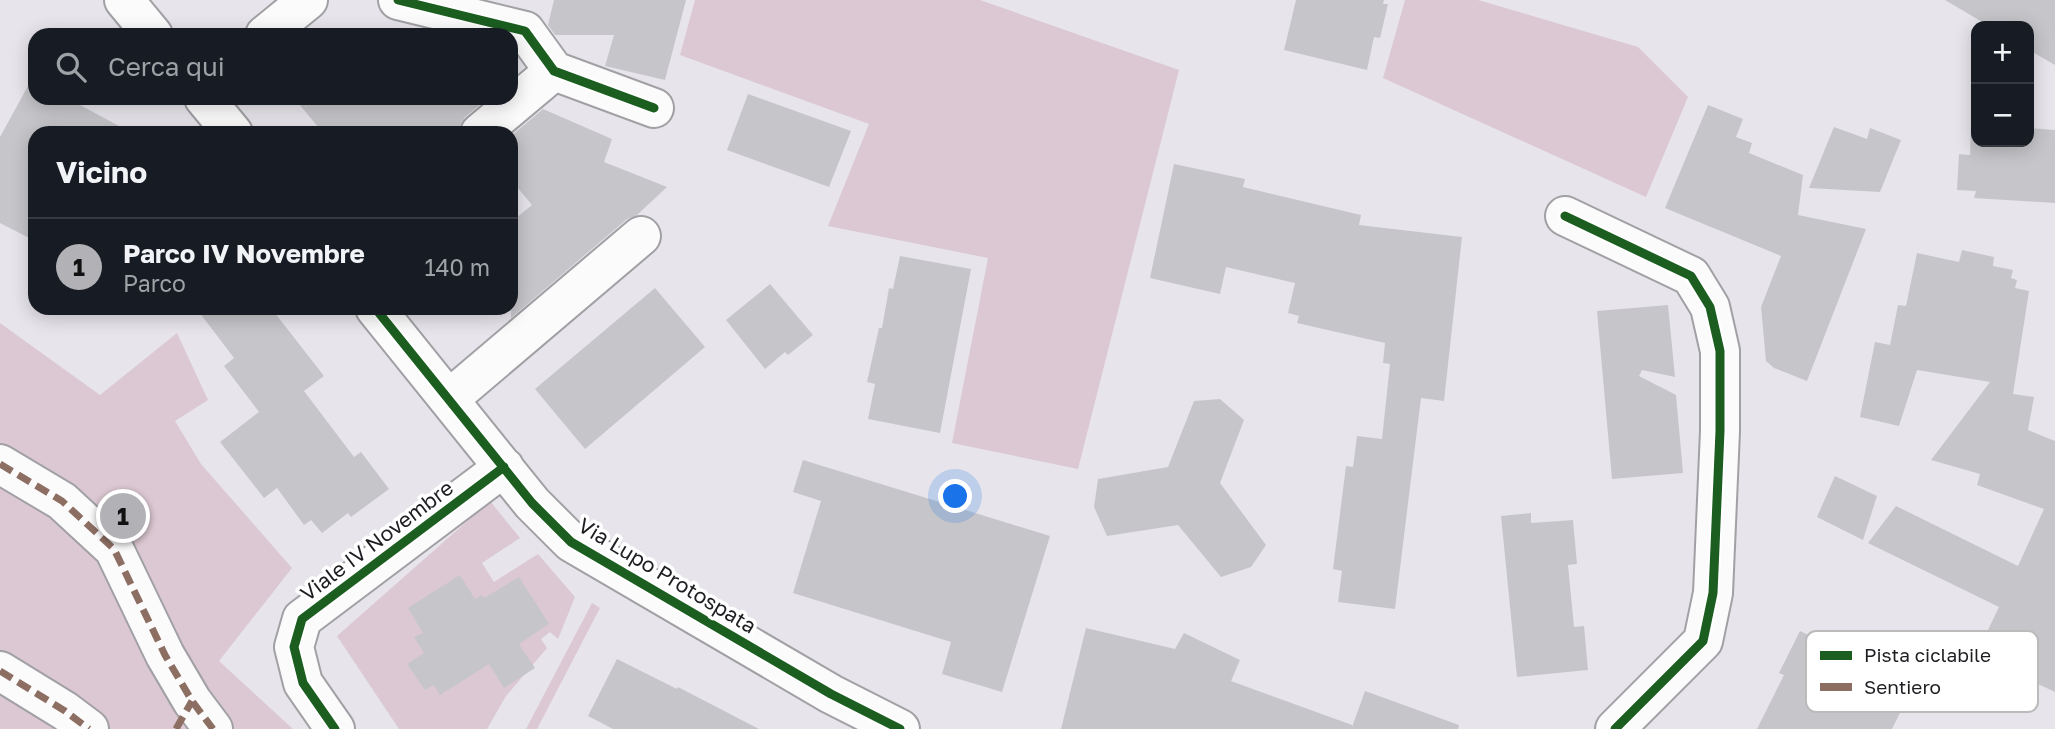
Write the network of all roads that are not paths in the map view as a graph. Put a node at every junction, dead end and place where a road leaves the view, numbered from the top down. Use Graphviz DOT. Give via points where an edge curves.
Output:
graph roads {
  1 [pos="124,0"];
  2 [pos="308,0"];
  3 [pos="398,0"];
  4 [pos="147,28"];
  5 [pos="274,28"];
  6 [pos="513,28"];
  7 [pos="518,29"];
  8 [pos="554,71"];
  9 [pos="518,101"];
  10 [pos="210,105"];
  11 [pos="513,105"];
  12 [pos="654,107"];
  13 [pos="227,126"];
  14 [pos="488,126"];
  15 [pos="1565,216"];
  16 [pos="641,236"];
  17 [pos="381,315"];
  18 [pos="449,399"];
  19 [pos="0,464"];
  20 [pos="504,467"];
  21 [pos="0,671"];
  22 [pos="194,720"];
  23 [pos="89,729"];
  24 [pos="335,729"];
  25 [pos="900,729"];
  26 [pos="1615,729"];
  1 -- 4 [label="street"];
  2 -- 5 [label="street"];
  3 -- 6 [label="street"];
  7 -- 8 [label="street" via="525,31"];
  8 -- 9 [label="street"];
  8 -- 12 [label="street"];
  10 -- 13 [label="street"];
  11 -- 14 [label="street"];
  15 -- 26 [label="street" via="1691,276 1710,307 1720,351 1713,593 1703,641"];
  16 -- 18 [label="street"];
  17 -- 18 [label="street, Via Lupo Protospata"];
  18 -- 20 [label="street, Via Lupo Protospata"];
  19 -- 22 [label="street" via="62,501 114,550"];
  20 -- 24 [label="street, Viale IV Novembre" via="302,619 294,647 303,683"];
  20 -- 25 [label="street, Via Lupo Protospata" via="571,542 831,694"];
  21 -- 23 [label="street"];
}
